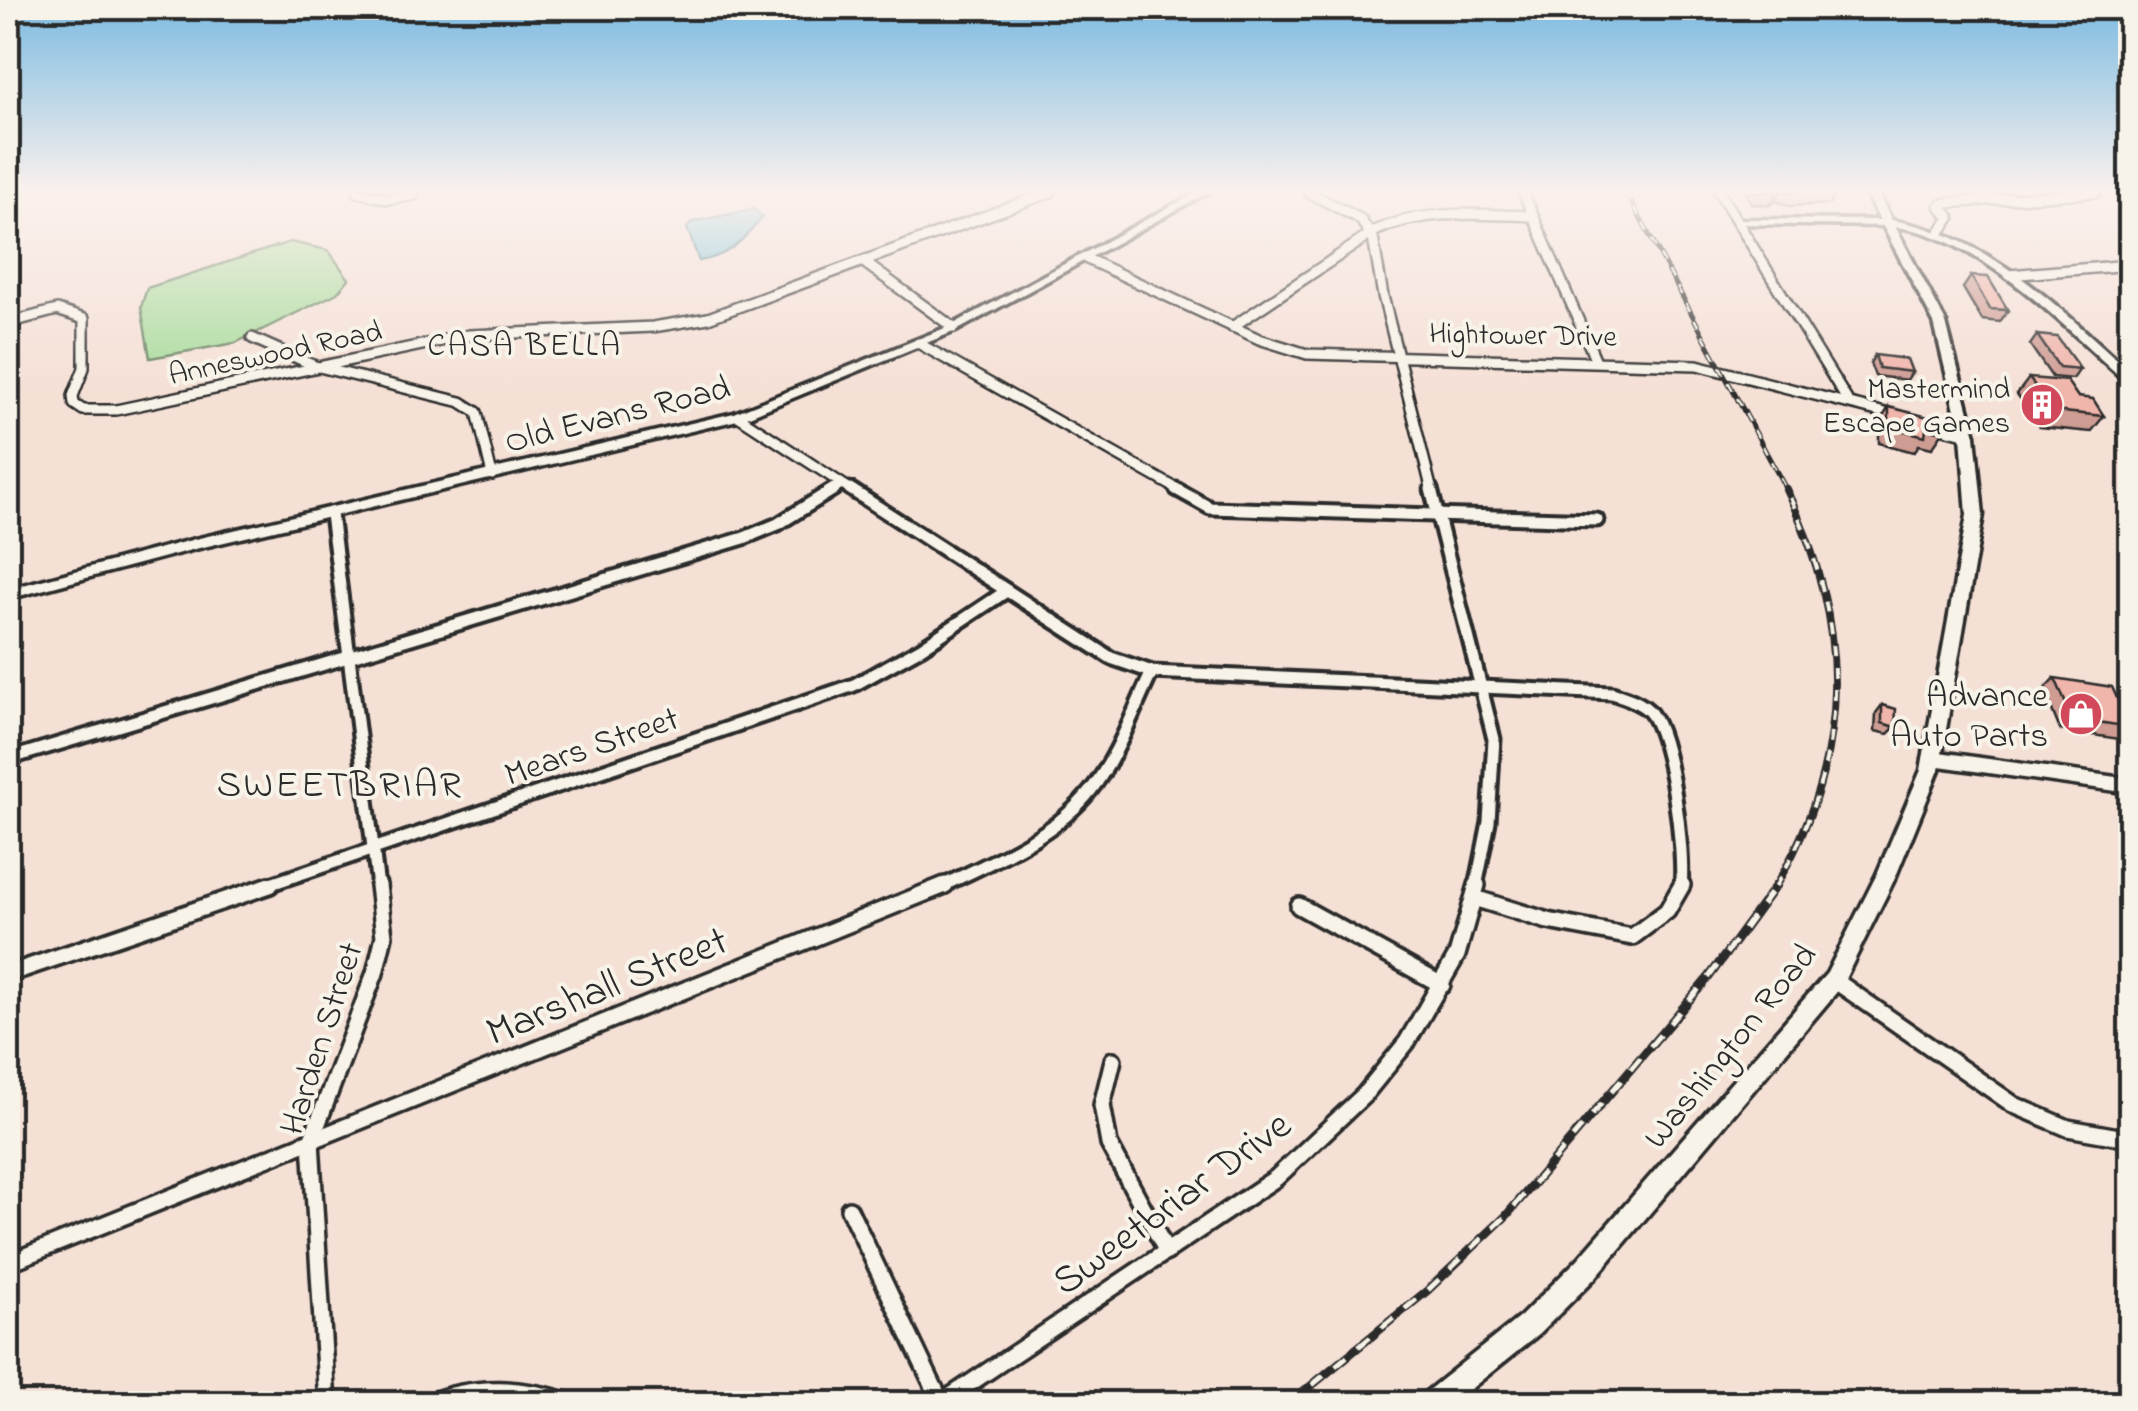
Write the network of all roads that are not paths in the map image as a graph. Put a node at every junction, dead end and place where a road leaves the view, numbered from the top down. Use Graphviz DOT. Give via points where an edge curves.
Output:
graph roads {
  1 [pos="878,258"];
  2 [pos="1088,258"];
  3 [pos="1338,258"];
  4 [pos="1378,258"];
  5 [pos="1552,258"];
  6 [pos="1762,258"];
  7 [pos="1908,258"];
  8 [pos="1987,258"];
  9 [pos="865,263"];
  10 [pos="2130,265"];
  11 [pos="2008,275"];
  12 [pos="8,322"];
  13 [pos="1232,327"];
  14 [pos="954,328"];
  15 [pos="252,338"];
  16 [pos="918,343"];
  17 [pos="1398,356"];
  18 [pos="1596,361"];
  19 [pos="2130,361"];
  20 [pos="2114,364"];
  21 [pos="314,366"];
  22 [pos="2130,378"];
  23 [pos="1849,403"];
  24 [pos="738,416"];
  25 [pos="1968,435"];
  26 [pos="492,475"];
  27 [pos="840,485"];
  28 [pos="330,514"];
  29 [pos="1438,517"];
  30 [pos="1597,520"];
  31 [pos="1005,592"];
  32 [pos="8,594"];
  33 [pos="351,657"];
  34 [pos="1152,672"];
  35 [pos="1479,684"];
  36 [pos="1932,758"];
  37 [pos="8,760"];
  38 [pos="2130,786"];
  39 [pos="375,847"];
  40 [pos="1474,898"];
  41 [pos="1299,906"];
  42 [pos="8,974"];
  43 [pos="1834,980"];
  44 [pos="1442,985"];
  45 [pos="1113,1060"];
  46 [pos="2130,1138"];
  47 [pos="311,1141"];
  48 [pos="849,1210"];
  49 [pos="1167,1252"];
  50 [pos="8,1263"];
  51 [pos="940,1403"];
  52 [pos="327,1404"];
  53 [pos="425,1404"];
  54 [pos="576,1404"];
  55 [pos="1431,1404"];
  1 -- 9 [label="street, Anneswood Road"];
  2 -- 13 [label="street, Hightower Drive"];
  2 -- 14 [label="street, Old Evans Road"];
  3 -- 13 [label="street"];
  4 -- 17 [label="street, Sweetbriar Drive"];
  5 -- 18 [label="street"];
  6 -- 23 [label="street"];
  7 -- 25 [label="main road, Washington Road" via="1940,324"];
  8 -- 11 [label="main road"];
  9 -- 14 [label="street"];
  9 -- 21 [label="street, Anneswood Road" via="692,322 469,335"];
  10 -- 11 [label="street"];
  11 -- 20 [label="main road"];
  12 -- 21 [label="street, Anneswood Road" via="53,310 84,320 84,368 73,396 83,410 116,410"];
  13 -- 17 [label="street, Hightower Drive" via="1306,354"];
  14 -- 16 [label="street, Old Evans Road"];
  15 -- 21 [label="street"];
  16 -- 24 [label="street, Old Evans Road"];
  16 -- 29 [label="street" via="1210,508"];
  17 -- 18 [label="street, Hightower Drive"];
  17 -- 29 [label="street, Sweetbriar Drive"];
  18 -- 23 [label="street, Hightower Drive" via="1708,366"];
  19 -- 20 [label="street"];
  20 -- 22 [label="main road"];
  21 -- 26 [label="street" via="462,402 477,412"];
  23 -- 25 [label="street, Hightower Drive"];
  24 -- 26 [label="street, Old Evans Road"];
  24 -- 27 [label="street"];
  25 -- 36 [label="main road, Washington Road" via="1975,515"];
  26 -- 28 [label="street, Old Evans Road"];
  27 -- 31 [label="street"];
  27 -- 33 [label="street" via="744,538"];
  28 -- 32 [label="street, Old Evans Road"];
  28 -- 33 [label="street, Harden Street"];
  29 -- 30 [label="street"];
  29 -- 35 [label="street, Sweetbriar Drive"];
  31 -- 34 [label="street" via="1111,658"];
  31 -- 39 [label="street, Mears Street" via="854,685"];
  33 -- 37 [label="street"];
  33 -- 39 [label="street, Harden Street"];
  34 -- 35 [label="street"];
  34 -- 47 [label="street, Marshall Street" via="1090,791 1056,820 965,875"];
  35 -- 40 [label="street, Sweetbriar Drive" via="1494,739 1489,822"];
  35 -- 40 [label="street" via="1612,692 1651,713 1671,779 1681,889 1661,918 1632,937"];
  36 -- 38 [label="main road"];
  36 -- 43 [label="main road, Washington Road" via="1886,876"];
  39 -- 42 [label="street, Mears Street"];
  39 -- 47 [label="street, Harden Street" via="384,936"];
  40 -- 44 [label="street, Sweetbriar Drive"];
  41 -- 44 [label="street"];
  43 -- 46 [label="street" via="2014,1105 2068,1128"];
  43 -- 55 [label="main road, Washington Road" via="1588,1268 1530,1326"];
  44 -- 49 [label="street, Sweetbriar Drive" via="1364,1095 1276,1178"];
  45 -- 49 [label="street" via="1102,1106 1109,1144"];
  47 -- 50 [label="street, Marshall Street"];
  47 -- 52 [label="street, Harden Street"];
  48 -- 51 [label="street"];
  49 -- 51 [label="street, Sweetbriar Drive"];
  53 -- 54 [label="street" via="445,1394 512,1386"];
}
